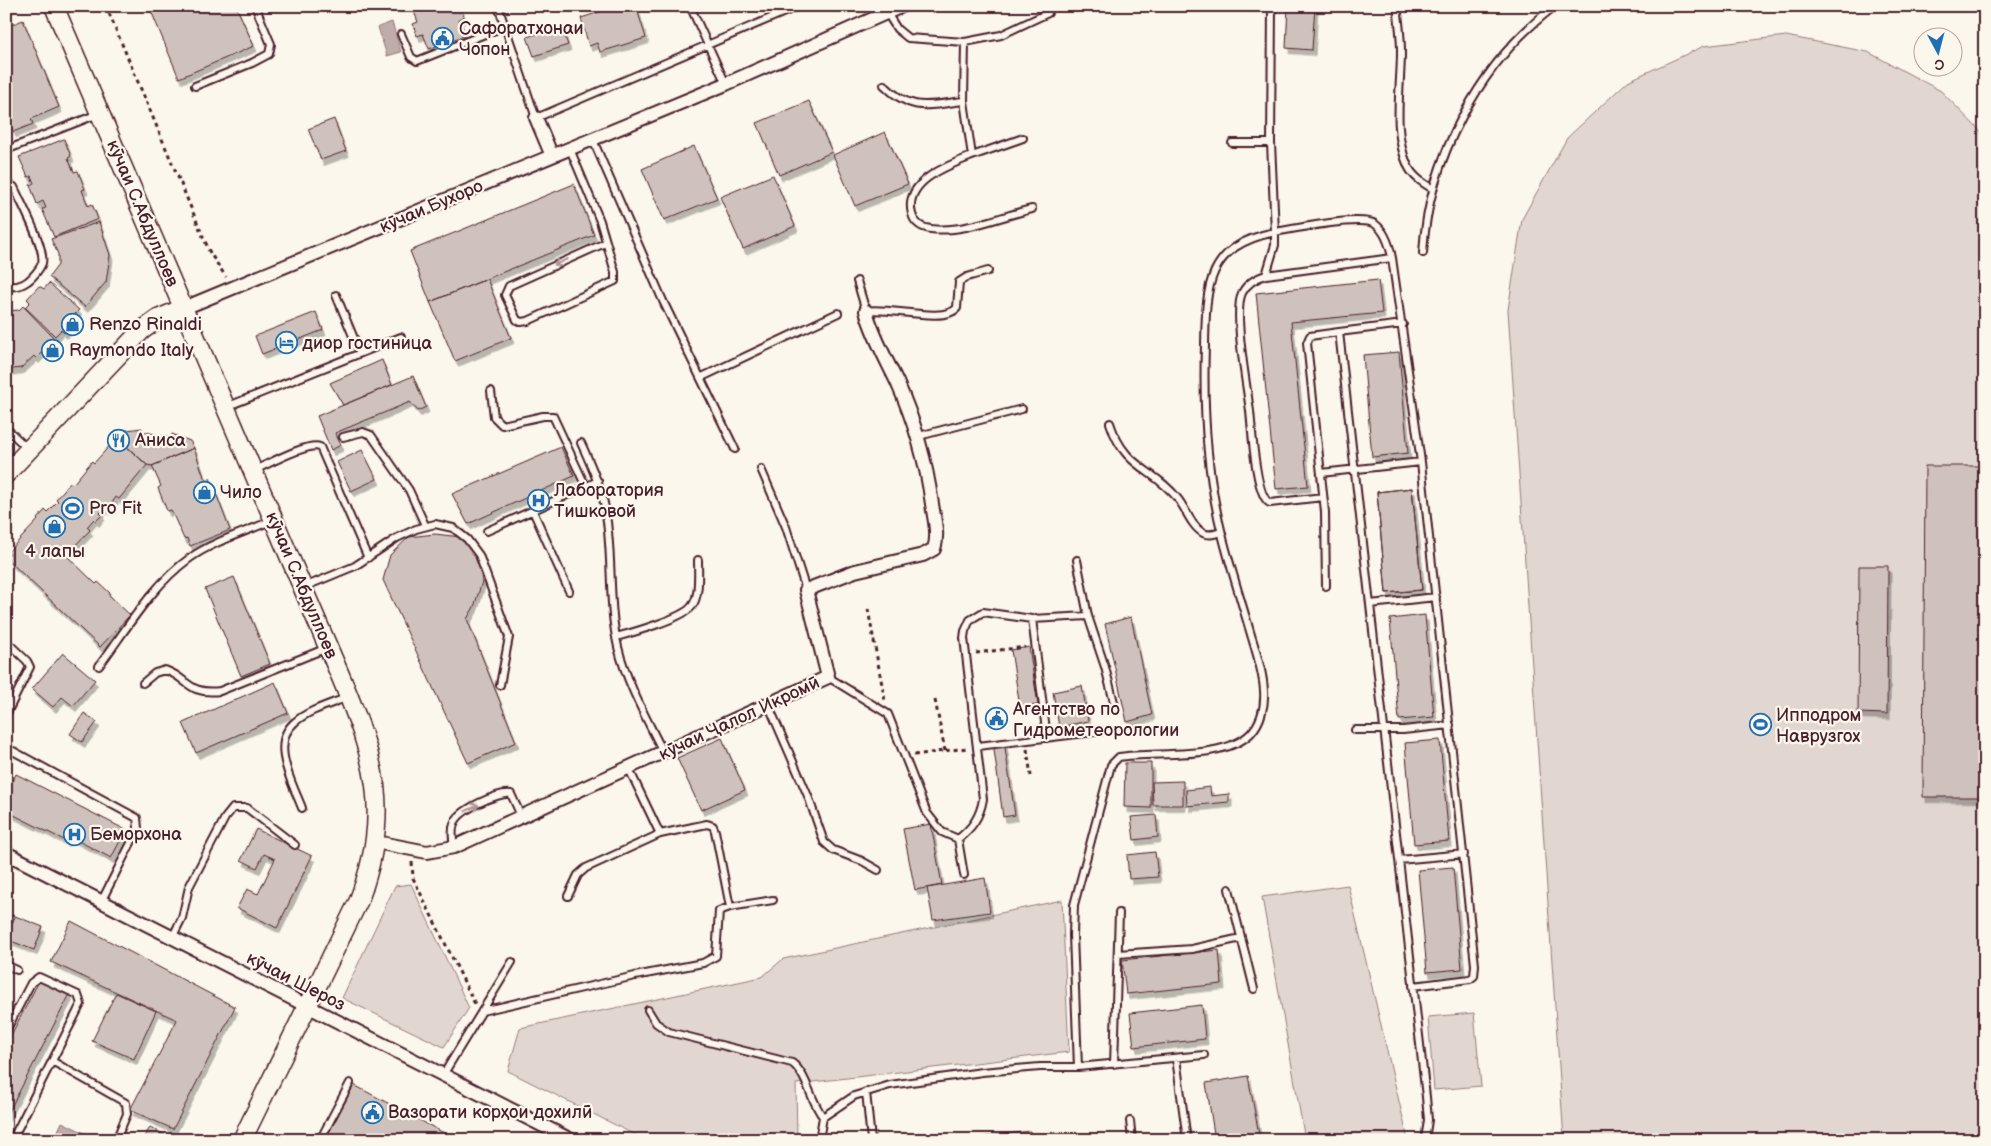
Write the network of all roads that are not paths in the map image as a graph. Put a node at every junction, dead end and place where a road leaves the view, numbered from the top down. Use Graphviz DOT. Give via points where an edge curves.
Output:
graph roads {
  1 [pos="54,6"];
  2 [pos="255,6"];
  3 [pos="498,6"];
  4 [pos="690,6"];
  5 [pos="799,6"];
  6 [pos="902,6"];
  7 [pos="1272,6"];
  8 [pos="1397,6"];
  9 [pos="1555,6"];
  10 [pos="887,13"];
  11 [pos="1048,13"];
  12 [pos="505,26"];
  13 [pos="402,34"];
  14 [pos="964,42"];
  15 [pos="708,46"];
  16 [pos="726,84"];
  17 [pos="884,85"];
  18 [pos="195,86"];
  19 [pos="964,101"];
  20 [pos="100,113"];
  21 [pos="536,118"];
  22 [pos="1023,138"];
  23 [pos="593,140"];
  24 [pos="1232,143"];
  25 [pos="1271,143"];
  26 [pos="570,148"];
  27 [pos="6,150"];
  28 [pos="552,156"];
  29 [pos="972,156"];
  30 [pos="6,183"];
  31 [pos="1433,189"];
  32 [pos="1032,209"];
  33 [pos="1275,232"];
  34 [pos="605,243"];
  35 [pos="1423,253"];
  36 [pos="1392,258"];
  37 [pos="988,271"];
  38 [pos="1266,275"];
  39 [pos="857,281"];
  40 [pos="6,285"];
  41 [pos="336,295"];
  42 [pos="184,308"];
  43 [pos="866,311"];
  44 [pos="838,313"];
  45 [pos="1403,324"];
  46 [pos="1339,332"];
  47 [pos="401,337"];
  48 [pos="360,353"];
  49 [pos="702,378"];
  50 [pos="491,391"];
  51 [pos="226,407"];
  52 [pos="1022,409"];
  53 [pos="1110,423"];
  54 [pos="6,428"];
  55 [pos="919,436"];
  56 [pos="343,437"];
  57 [pos="581,443"];
  58 [pos="736,449"];
  59 [pos="29,450"];
  60 [pos="1421,462"];
  61 [pos="760,469"];
  62 [pos="1355,470"];
  63 [pos="253,471"];
  64 [pos="1321,473"];
  65 [pos="6,474"];
  66 [pos="598,481"];
  67 [pos="586,487"];
  68 [pos="1323,497"];
  69 [pos="533,511"];
  70 [pos="274,520"];
  71 [pos="425,526"];
  72 [pos="487,531"];
  73 [pos="1221,532"];
  74 [pos="368,558"];
  75 [pos="698,560"];
  76 [pos="1077,560"];
  77 [pos="1326,586"];
  78 [pos="303,587"];
  79 [pos="806,590"];
  80 [pos="569,591"];
  81 [pos="1436,597"];
  82 [pos="1370,604"];
  83 [pos="1088,616"];
  84 [pos="1032,619"];
  85 [pos="616,637"];
  86 [pos="6,641"];
  87 [pos="328,648"];
  88 [pos="99,666"];
  89 [pos="828,677"];
  90 [pos="143,683"];
  91 [pos="500,685"];
  92 [pos="349,696"];
  93 [pos="768,704"];
  94 [pos="1116,710"];
  95 [pos="6,715"];
  96 [pos="1450,725"];
  97 [pos="1355,730"];
  98 [pos="1383,730"];
  99 [pos="1102,731"];
  100 [pos="1047,738"];
  101 [pos="978,746"];
  102 [pos="13,751"];
  103 [pos="663,753"];
  104 [pos="629,769"];
  105 [pos="302,808"];
  106 [pos="522,818"];
  107 [pos="660,834"];
  108 [pos="958,839"];
  109 [pos="376,842"];
  110 [pos="295,845"];
  111 [pos="454,847"];
  112 [pos="6,853"];
  113 [pos="1464,854"];
  114 [pos="1399,860"];
  115 [pos="878,870"];
  116 [pos="964,875"];
  117 [pos="1229,890"];
  118 [pos="568,896"];
  119 [pos="773,900"];
  120 [pos="101,902"];
  121 [pos="730,907"];
  122 [pos="1119,913"];
  123 [pos="172,938"];
  124 [pos="1241,938"];
  125 [pos="1118,954"];
  126 [pos="512,962"];
  127 [pos="6,965"];
  128 [pos="17,970"];
  129 [pos="1413,986"];
  130 [pos="1254,988"];
  131 [pos="308,1007"];
  132 [pos="648,1010"];
  133 [pos="482,1011"];
  134 [pos="6,1032"];
  135 [pos="1204,1055"];
  136 [pos="1176,1058"];
  137 [pos="52,1061"];
  138 [pos="1114,1064"];
  139 [pos="1078,1067"];
  140 [pos="443,1075"];
  141 [pos="350,1083"];
  142 [pos="866,1092"];
  143 [pos="823,1117"];
  144 [pos="1130,1121"];
  145 [pos="12,1140"];
  146 [pos="116,1140"];
  147 [pos="242,1140"];
  148 [pos="320,1140"];
  149 [pos="571,1140"];
  150 [pos="819,1140"];
  151 [pos="871,1140"];
  152 [pos="1132,1140"];
  153 [pos="1187,1140"];
  154 [pos="1425,1140"];
  1 -- 20 [label="street, кӯчаи С.Абдуллоев"];
  2 -- 18 [label="lane" via="271,44 269,54"];
  3 -- 12 [label="lane"];
  4 -- 15 [label="lane"];
  5 -- 15 [label="lane"];
  6 -- 10 [label="street, кӯчаи Бухоро"];
  7 -- 25 [label="lane"];
  8 -- 31 [label="lane" via="1402,145 1409,167"];
  9 -- 31 [label="lane" via="1521,34 1482,86 1457,130"];
  10 -- 14 [label="lane" via="897,29 908,38"];
  10 -- 16 [label="street, кӯчаи Бухоро"];
  11 -- 14 [label="lane" via="1001,35"];
  12 -- 13 [label="lane" via="417,61 411,57"];
  12 -- 21 [label="lane"];
  14 -- 19 [label="lane"];
  15 -- 16 [label="lane"];
  15 -- 21 [label="lane"];
  16 -- 23 [label="street, кӯчаи Бухоро"];
  17 -- 19 [label="lane" via="897,98 912,105"];
  19 -- 29 [label="lane"];
  20 -- 27 [label="lane"];
  20 -- 42 [label="street, кӯчаи С.Абдуллоев"];
  21 -- 28 [label="street"];
  22 -- 29 [label="lane"];
  23 -- 26 [label="street, кӯчаи Бухоро"];
  23 -- 49 [label="lane" via="663,301"];
  24 -- 25 [label="lane"];
  25 -- 33 [label="lane"];
  26 -- 28 [label="street, кӯчаи Бухоро"];
  26 -- 34 [label="lane" via="600,222"];
  28 -- 42 [label="street, кӯчаи Бухоро"];
  29 -- 32 [label="lane" via="938,171 915,192 911,205 917,223 929,229 952,229"];
  30 -- 40 [label="lane" via="14,187 40,246 42,265 23,284 16,287"];
  31 -- 35 [label="lane"];
  33 -- 36 [label="lane" via="1332,223 1370,222 1383,235"];
  33 -- 38 [label="lane"];
  33 -- 73 [label="lane" via="1249,238 1233,248 1219,263 1209,288 1205,322 1205,420"];
  34 -- 34 [label="lane, one-way" via="509,286 505,294 516,320 528,321 615,281 616,272"];
  36 -- 38 [label="lane"];
  36 -- 45 [label="lane"];
  37 -- 43 [label="lane" via="960,282 958,303 955,311 950,313"];
  38 -- 68 [label="lane" via="1246,287 1240,310 1255,458 1262,493 1270,503"];
  39 -- 43 [label="lane"];
  41 -- 48 [label="lane"];
  42 -- 51 [label="street, кӯчаи С.Абдуллоев"];
  42 -- 59 [label="street, кӯчаи Бухоро" via="158,319 141,331"];
  43 -- 55 [label="street"];
  44 -- 49 [label="lane"];
  45 -- 46 [label="lane"];
  45 -- 60 [label="lane"];
  46 -- 62 [label="lane"];
  46 -- 64 [label="lane" via="1315,334 1307,343"];
  47 -- 48 [label="lane"];
  48 -- 51 [label="lane"];
  49 -- 58 [label="lane"];
  50 -- 67 [label="lane" via="494,417 502,425 553,416"];
  51 -- 63 [label="street, кӯчаи С.Абдуллоев"];
  52 -- 55 [label="lane"];
  53 -- 73 [label="lane" via="1125,454 1171,492 1200,531 1209,535"];
  54 -- 59 [label="lane"];
  55 -- 79 [label="street" via="934,513 934,549 923,555 856,571"];
  56 -- 71 [label="lane" via="363,432 371,435 409,490"];
  57 -- 66 [label="lane"];
  59 -- 65 [label="street, кӯчаи Бухоро"];
  60 -- 62 [label="lane"];
  60 -- 81 [label="lane"];
  61 -- 79 [label="lane" via="786,527"];
  62 -- 64 [label="lane"];
  62 -- 82 [label="lane"];
  63 -- 70 [label="street, кӯчаи С.Абдуллоев"];
  63 -- 74 [label="lane" via="305,448 320,447"];
  64 -- 68 [label="lane"];
  66 -- 67 [label="lane"];
  66 -- 85 [label="lane" via="606,518"];
  67 -- 69 [label="lane"];
  68 -- 77 [label="lane"];
  69 -- 72 [label="lane"];
  69 -- 80 [label="lane"];
  70 -- 78 [label="street, кӯчаи С.Абдуллоев"];
  70 -- 88 [label="lane" via="201,552 182,564 159,588"];
  71 -- 74 [label="lane" via="397,538"];
  71 -- 91 [label="lane" via="435,524 453,528 479,555 508,637"];
  73 -- 139 [label="lane" via="1261,669 1263,708 1254,729 1234,744 1199,751 1119,757 1111,765 1073,914"];
  74 -- 78 [label="lane"];
  75 -- 85 [label="lane" via="695,601 689,610"];
  76 -- 83 [label="lane"];
  78 -- 87 [label="street, кӯчаи С.Абдуллоев"];
  79 -- 89 [label="street, кӯчаи Ҷалол Икромӣ"];
  81 -- 82 [label="lane"];
  81 -- 96 [label="lane"];
  82 -- 98 [label="lane"];
  83 -- 84 [label="lane"];
  83 -- 94 [label="lane"];
  84 -- 100 [label="lane"];
  84 -- 101 [label="lane" via="978,613 964,631"];
  85 -- 103 [label="lane" via="629,678"];
  86 -- 95 [label="lane" via="30,667"];
  87 -- 90 [label="lane" via="210,693 194,690 165,670 155,673"];
  87 -- 92 [label="street, кӯчаи С.Абдуллоев"];
  89 -- 93 [label="street, кӯчаи Ҷалол Икромӣ"];
  89 -- 108 [label="lane" via="888,714 927,813 942,832"];
  92 -- 105 [label="lane" via="300,718 284,740 284,754"];
  92 -- 109 [label="street, кӯчаи С.Абдуллоев" via="369,751 375,779 378,807"];
  93 -- 103 [label="street, кӯчаи Ҷалол Икромӣ"];
  93 -- 115 [label="lane" via="824,842 833,850"];
  96 -- 98 [label="lane"];
  96 -- 113 [label="lane"];
  97 -- 98 [label="lane"];
  98 -- 114 [label="lane"];
  99 -- 100 [label="lane"];
  100 -- 101 [label="lane"];
  101 -- 108 [label="lane" via="982,807 974,824"];
  102 -- 120 [label="lane" via="138,818 135,835"];
  103 -- 104 [label="street, кӯчаи Ҷалол Икромӣ"];
  104 -- 106 [label="street, кӯчаи Ҷалол Икромӣ"];
  104 -- 107 [label="lane"];
  106 -- 111 [label="street, кӯчаи Ҷалол Икромӣ"];
  111 -- 106 [label="lane, one-way" via="454,822 475,806 511,794"];
  107 -- 118 [label="lane" via="586,868 578,875"];
  107 -- 121 [label="lane" via="703,824 712,826"];
  108 -- 116 [label="lane"];
  109 -- 111 [label="street, кӯчаи Ҷалол Икромӣ" via="436,852"];
  109 -- 131 [label="street, кӯчаи С.Абдуллоев" via="355,912"];
  110 -- 123 [label="lane" via="247,808 233,808 189,887 182,918"];
  112 -- 120 [label="street, кӯчаи Шероз"];
  113 -- 114 [label="lane"];
  113 -- 129 [label="lane" via="1474,976"];
  114 -- 129 [label="lane"];
  117 -- 124 [label="lane"];
  119 -- 121 [label="lane"];
  120 -- 123 [label="street, кӯчаи Шероз"];
  121 -- 133 [label="lane" via="719,911 718,950 710,961"];
  122 -- 125 [label="lane"];
  123 -- 131 [label="street, кӯчаи Шероз"];
  124 -- 125 [label="lane" via="1192,949"];
  124 -- 130 [label="lane"];
  125 -- 138 [label="lane"];
  126 -- 133 [label="lane"];
  127 -- 128 [label="lane"];
  129 -- 154 [label="lane" via="1427,1102"];
  131 -- 140 [label="street, кӯчаи Шероз"];
  131 -- 147 [label="street"];
  132 -- 143 [label="lane" via="656,1023 669,1032 792,1063 802,1072 812,1102"];
  133 -- 140 [label="lane"];
  134 -- 137 [label="lane" via="31,983 38,977 78,995 81,1004"];
  135 -- 136 [label="lane"];
  136 -- 138 [label="lane"];
  136 -- 153 [label="lane"];
  137 -- 145 [label="lane"];
  137 -- 146 [label="lane" via="126,1103 126,1119"];
  138 -- 139 [label="lane"];
  139 -- 142 [label="lane" via="982,1072 905,1082"];
  140 -- 149 [label="street, кӯчаи Шероз"];
  141 -- 148 [label="lane"];
  142 -- 143 [label="lane" via="843,1102"];
  142 -- 151 [label="lane"];
  143 -- 150 [label="lane"];
  144 -- 152 [label="lane"];
}
